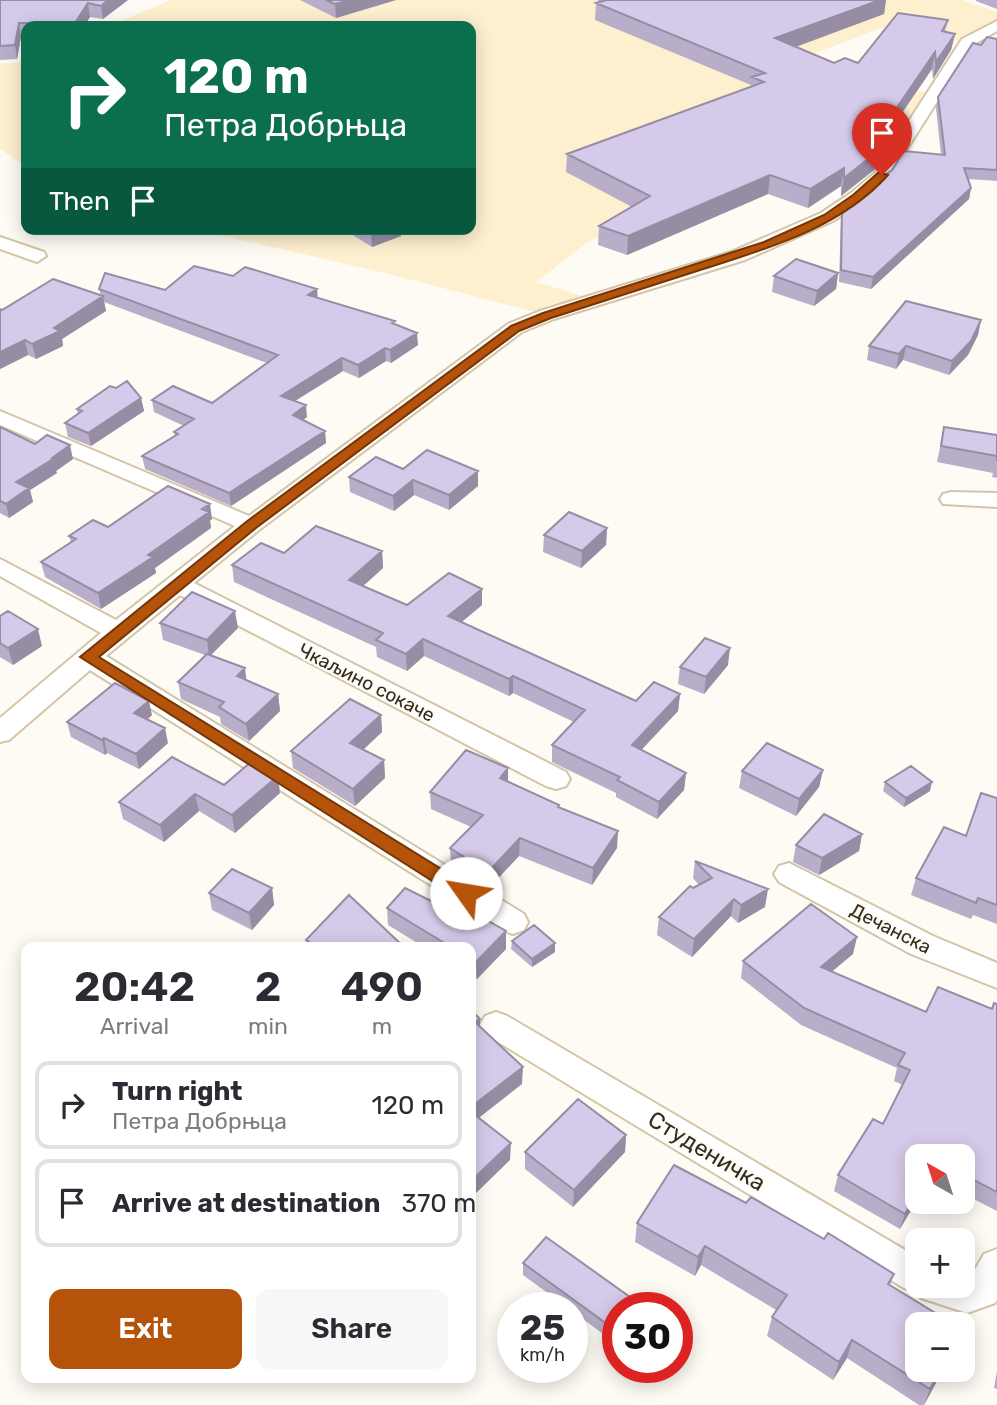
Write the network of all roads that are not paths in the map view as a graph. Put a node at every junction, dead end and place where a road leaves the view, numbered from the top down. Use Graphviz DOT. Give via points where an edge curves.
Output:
graph roads {
  1 [pos="997,25"];
  2 [pos="0,243"];
  3 [pos="37,256"];
  4 [pos="0,417"];
  5 [pos="951,499"];
  6 [pos="997,500"];
  7 [pos="251,525"];
  8 [pos="0,566"];
  9 [pos="178,584"];
  10 [pos="118,632"];
  11 [pos="88,657"];
  12 [pos="0,733"];
  13 [pos="556,779"];
  14 [pos="789,874"];
  15 [pos="513,922"];
  16 [pos="997,976"];
  17 [pos="496,1025"];
  18 [pos="997,1266"];
  19 [pos="905,1269"];
  20 [pos="975,1293"];
  1 -- 7 [label="street" via="967,42 882,175 857,197 827,217 738,256 515,328"];
  2 -- 3 [label="street"];
  4 -- 7 [label="street"];
  5 -- 6 [label="street"];
  7 -- 9 [label="street"];
  8 -- 10 [label="street"];
  9 -- 10 [label="street"];
  9 -- 13 [label="street, Чкаљино сокаче"];
  10 -- 11 [label="street"];
  11 -- 12 [label="street"];
  11 -- 15 [label="street"];
  14 -- 16 [label="street, Дечанска" via="922,945"];
  17 -- 19 [label="street, Студеничка"];
  18 -- 20 [label="street" via="982,1291"];
}
